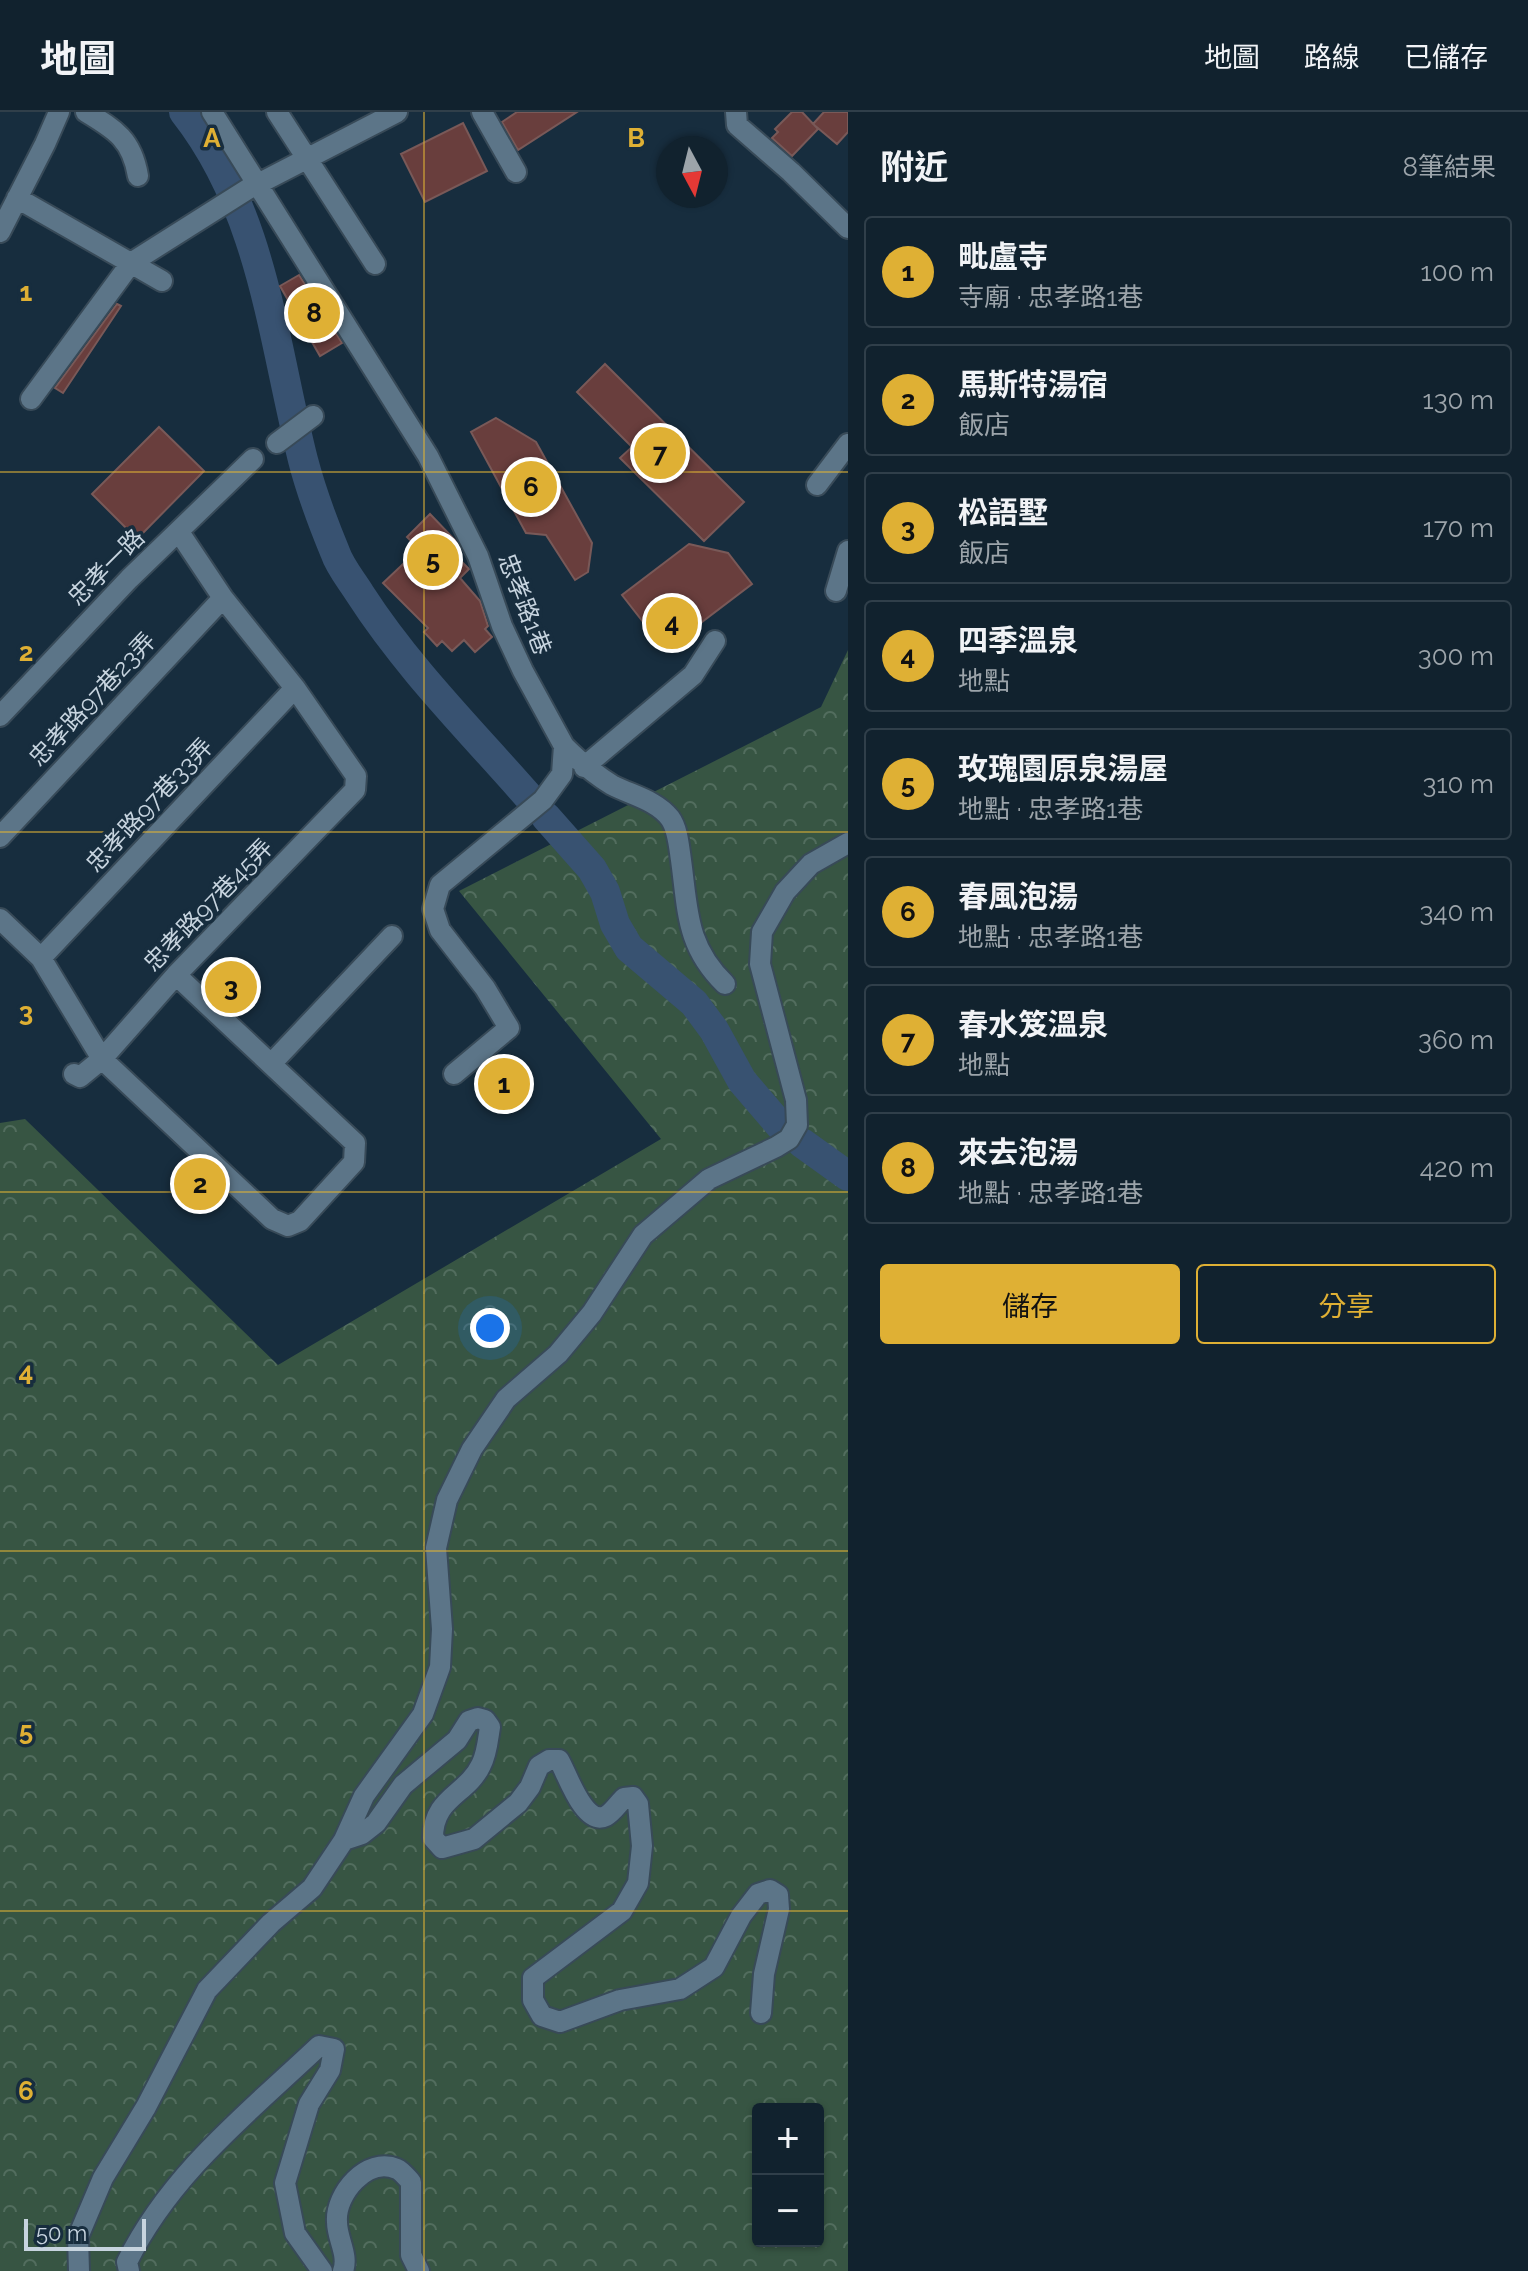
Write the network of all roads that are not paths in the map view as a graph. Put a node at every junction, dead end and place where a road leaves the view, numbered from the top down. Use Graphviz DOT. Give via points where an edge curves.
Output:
graph roads {
  1 [pos="59,112"];
  2 [pos="86,112"];
  3 [pos="212,112"];
  4 [pos="277,112"];
  5 [pos="397,112"];
  6 [pos="482,112"];
  7 [pos="736,112"];
  8 [pos="308,160"];
  9 [pos="516,172"];
  10 [pos="138,176"];
  11 [pos="253,186"];
  12 [pos="17,198"];
  13 [pos="848,228"];
  14 [pos="0,232"];
  15 [pos="131,263"];
  16 [pos="375,264"];
  17 [pos="162,281"];
  18 [pos="31,399"];
  19 [pos="313,416"];
  20 [pos="277,443"];
  21 [pos="848,444"];
  22 [pos="253,459"];
  23 [pos="817,485"];
  24 [pos="179,532"];
  25 [pos="848,551"];
  26 [pos="836,591"];
  27 [pos="223,598"];
  28 [pos="715,641"];
  29 [pos="295,688"];
  30 [pos="0,716"];
  31 [pos="564,746"];
  32 [pos="584,767"];
  33 [pos="0,837"];
  34 [pos="848,843"];
  35 [pos="0,919"];
  36 [pos="392,936"];
  37 [pos="41,958"];
  38 [pos="176,975"];
  39 [pos="725,984"];
  40 [pos="102,1059"];
  41 [pos="271,1064"];
  42 [pos="74,1074"];
  43 [pos="454,1074"];
  44 [pos="344,1840"];
  45 [pos="761,2013"];
  46 [pos="79,2271"];
  47 [pos="129,2271"];
  48 [pos="322,2271"];
  49 [pos="343,2271"];
  50 [pos="419,2271"];
  1 -- 12 [label="street"];
  2 -- 10 [label="street" via="131,146"];
  3 -- 11 [label="street, 忠孝路1巷"];
  4 -- 8 [label="street"];
  5 -- 8 [label="street"];
  6 -- 9 [label="street"];
  7 -- 13 [label="street" via="737,125"];
  8 -- 11 [label="street"];
  8 -- 16 [label="street"];
  11 -- 15 [label="street"];
  11 -- 31 [label="street, 忠孝路1巷" via="428,456 478,556 523,671"];
  12 -- 14 [label="street"];
  12 -- 15 [label="street"];
  15 -- 17 [label="street"];
  15 -- 18 [label="street"];
  19 -- 20 [label="street"];
  21 -- 23 [label="street"];
  22 -- 24 [label="street, 忠孝一路"];
  24 -- 27 [label="street"];
  24 -- 30 [label="street, 忠孝一路"];
  25 -- 26 [label="street"];
  27 -- 29 [label="street"];
  27 -- 33 [label="street, 忠孝路97巷23弄"];
  28 -- 32 [label="street" via="693,675"];
  29 -- 37 [label="street, 忠孝路97巷33弄"];
  29 -- 38 [label="street, 忠孝路97巷45弄" via="356,776 355,790"];
  31 -- 32 [label="street, 忠孝路1巷"];
  31 -- 43 [label="street" via="562,774 543,800 440,885 433,909 440,930 509,1028"];
  32 -- 39 [label="street, 忠孝路1巷" via="659,807 672,821 691,935 708,967"];
  34 -- 44 [label="street" via="811,864 785,892 762,932 760,964 796,1100 797,1125 776,1147 709,1179 643,1235 592,1313 558,1354 506,1399 472,1449 447,1500 436,1548 440,1667 423,1714 364,1796"];
  35 -- 37 [label="street"];
  36 -- 41 [label="street"];
  37 -- 40 [label="street"];
  38 -- 40 [label="street, 忠孝路97巷45弄"];
  38 -- 41 [label="street"];
  40 -- 41 [label="street" via="272,1219 288,1226 300,1221 354,1162 355,1143"];
  40 -- 42 [label="street" via="80,1077"];
  44 -- 45 [label="street" via="376,1823 403,1785 457,1740 469,1721 485,1720 490,1727 481,1767 433,1822 433,1838 442,1848 474,1839 518,1803 539,1766 549,1760 559,1760 578,1800 597,1818 624,1798 633,1797 638,1804 638,1883 622,1911 533,1978 533,2000 542,2016 560,2022 620,2000 680,1989 714,1967 741,1916 758,1894 770,1890 778,1895 779,1909"];
  44 -- 46 [label="street" via="312,1888 207,1990 103,2178 78,2237"];
  47 -- 48 [label="street" via="127,2262 145,2226 190,2168 319,2046 334,2049 330,2070 309,2104 285,2183 295,2233"];
  49 -- 50 [label="street" via="346,2263 336,2223 339,2200 359,2176 380,2166 399,2170 411,2182 411,2255"];
}
